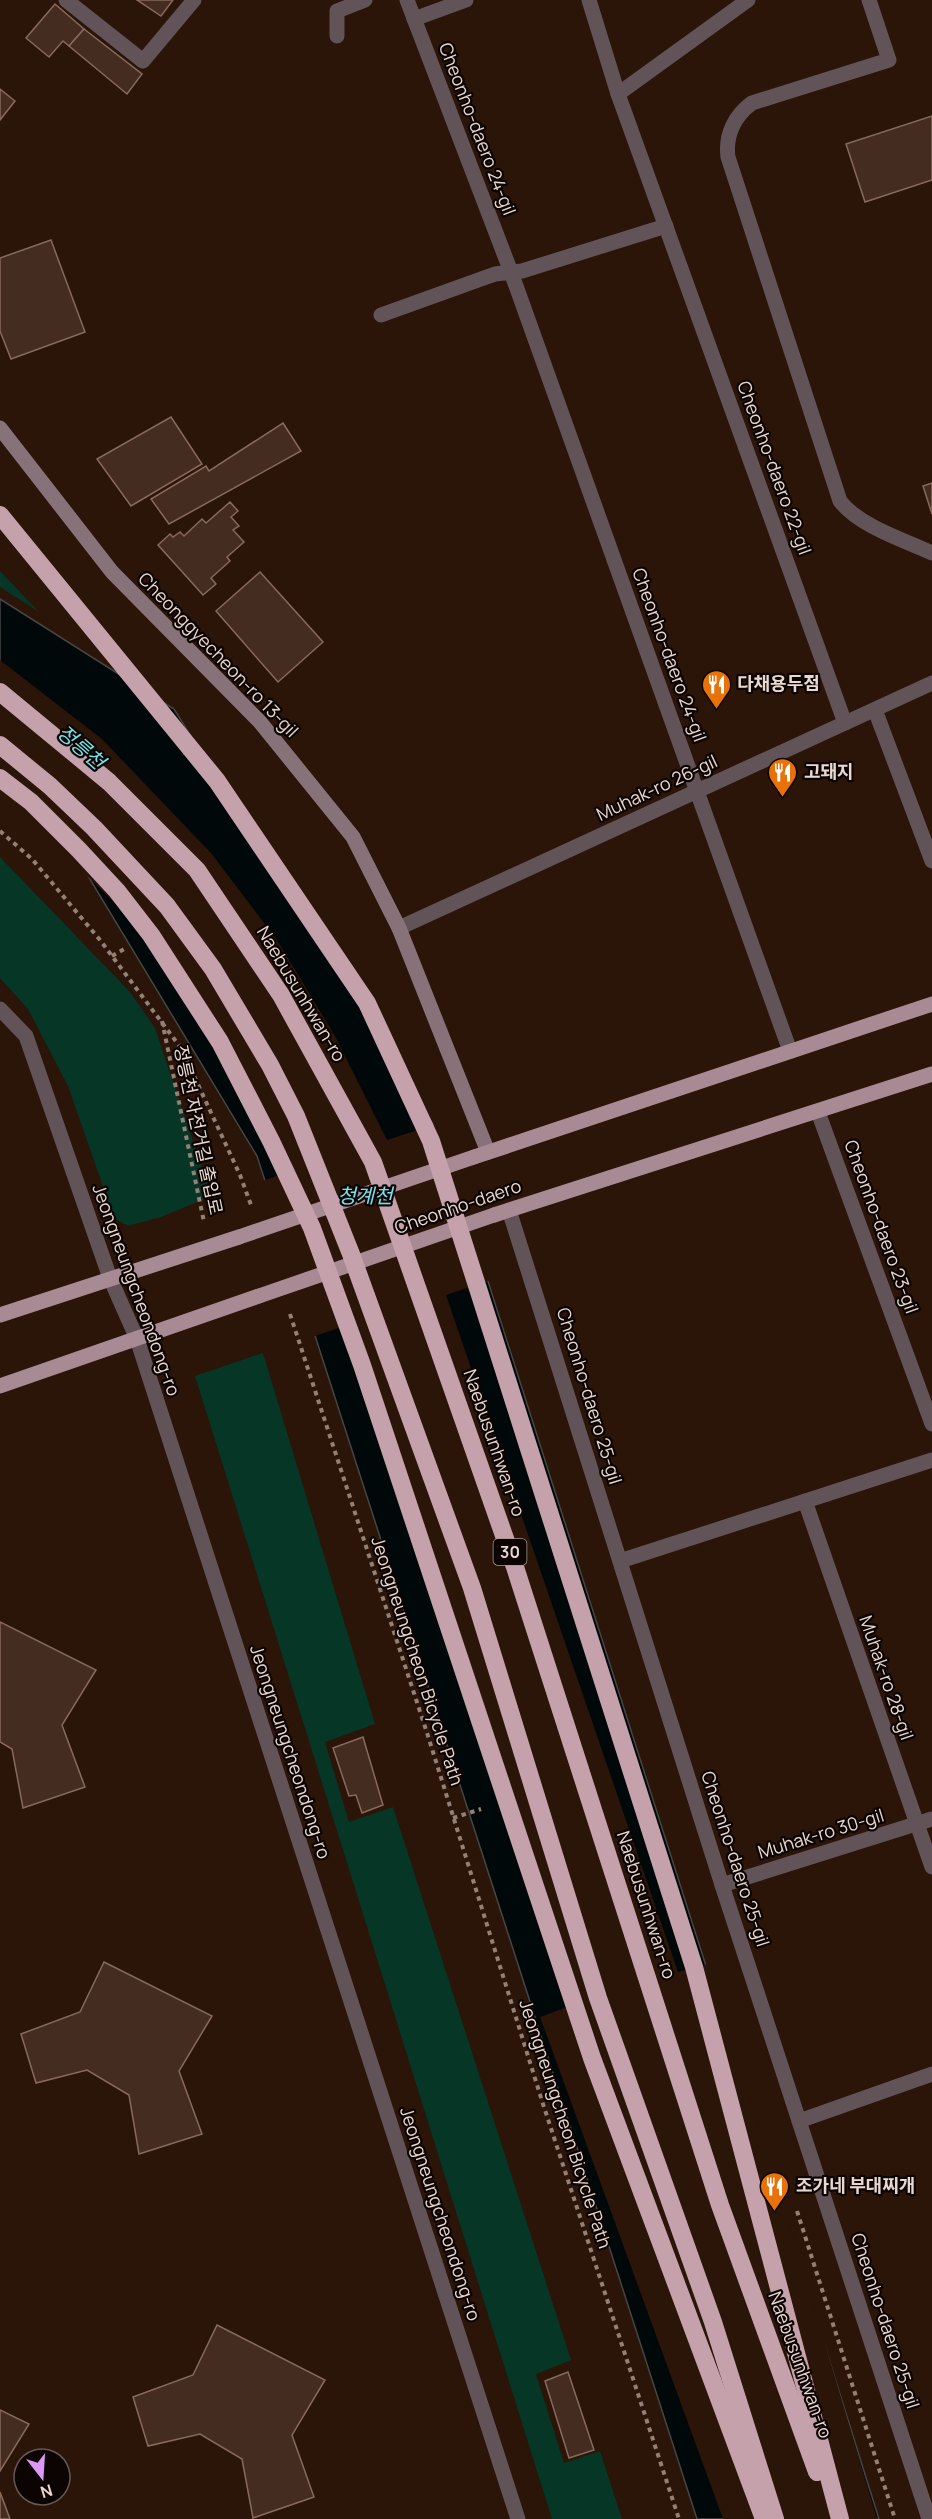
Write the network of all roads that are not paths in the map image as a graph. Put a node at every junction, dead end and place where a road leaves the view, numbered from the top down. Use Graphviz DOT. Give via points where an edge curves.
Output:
graph roads {
  1 [pos="66,0"];
  2 [pos="194,0"];
  3 [pos="365,0"];
  4 [pos="407,0"];
  5 [pos="466,0"];
  6 [pos="589,0"];
  7 [pos="748,0"];
  8 [pos="869,0"];
  9 [pos="414,19"];
  10 [pos="337,36"];
  11 [pos="618,94"];
  12 [pos="666,226"];
  13 [pos="511,272"];
  14 [pos="381,315"];
  15 [pos="0,428"];
  16 [pos="0,516"];
  17 [pos="932,553"];
  18 [pos="932,683"];
  19 [pos="0,692"];
  20 [pos="875,710"];
  21 [pos="845,723"];
  22 [pos="0,745"];
  23 [pos="0,778"];
  24 [pos="697,791"];
  25 [pos="932,861"];
  26 [pos="399,928"];
  27 [pos="932,1004"];
  28 [pos="0,1009"];
  29 [pos="790,1051"];
  30 [pos="932,1074"];
  31 [pos="818,1112"];
  32 [pos="481,1155"];
  33 [pos="509,1209"];
  34 [pos="110,1278"];
  35 [pos="0,1315"];
  36 [pos="137,1339"];
  37 [pos="0,1386"];
  38 [pos="932,1424"];
  39 [pos="932,1460"];
  40 [pos="805,1501"];
  41 [pos="620,1561"];
  42 [pos="932,1819"];
  43 [pos="916,1825"];
  44 [pos="932,1867"];
  45 [pos="722,1885"];
  46 [pos="932,2074"];
  47 [pos="799,2121"];
  48 [pos="932,2476"];
  49 [pos="917,2481"];
  50 [pos="518,2519"];
  51 [pos="764,2519"];
  52 [pos="775,2519"];
  53 [pos="834,2519"];
  54 [pos="840,2519"];
  55 [pos="929,2519"];
  1 -- 2 [label="street" via="142,61"];
  3 -- 10 [label="street" via="337,11"];
  4 -- 9 [label="street, Cheonho-daero 24-gil"];
  5 -- 9 [label="street"];
  6 -- 11 [label="street, Cheonho-daero 22-gil"];
  7 -- 11 [label="street"];
  8 -- 17 [label="street" via="889,60 752,103 742,110 726,143 840,501 859,519"];
  9 -- 13 [label="street, Cheonho-daero 24-gil"];
  11 -- 12 [label="street, Cheonho-daero 22-gil"];
  12 -- 13 [label="street"];
  12 -- 21 [label="street, Cheonho-daero 22-gil"];
  13 -- 14 [label="street" via="495,274"];
  13 -- 24 [label="street, Cheonho-daero 24-gil"];
  15 -- 26 [label="street, Cheonggyecheon-ro 13-gil" via="112,572 260,722 345,828"];
  16 -- 54 [label="highway, bridge" via="217,781 367,1003 431,1141 694,1967"];
  18 -- 20 [label="street, Muhak-ro 26-gil"];
  19 -- 53 [label="highway, Naebusunhwan-ro / 30, bridge" via="109,782 197,870 282,996 373,1162 515,1567 720,2205"];
  20 -- 21 [label="street, Muhak-ro 26-gil"];
  20 -- 25 [label="street"];
  21 -- 24 [label="street, Muhak-ro 26-gil"];
  22 -- 52 [label="highway, bridge" via="94,828 166,906 218,977 296,1116 351,1254 472,1588 598,1998 713,2322"];
  23 -- 51 [label="highway, bridge" via="32,802 80,850 151,935 220,1042 312,1228 362,1365 592,2058"];
  24 -- 26 [label="street, Muhak-ro 26-gil"];
  24 -- 29 [label="street, Cheonho-daero 24-gil"];
  26 -- 32 [label="street, Cheonggyecheon-ro 13-gil"];
  27 -- 29 [label="main road"];
  28 -- 34 [label="street, Jeongneungcheondong-ro" via="26,1036"];
  29 -- 32 [label="main road"];
  30 -- 31 [label="main road, Cheonho-daero"];
  31 -- 33 [label="main road, Cheonho-daero"];
  31 -- 38 [label="street, Cheonho-daero 23-gil"];
  32 -- 34 [label="main road, bridge"];
  33 -- 36 [label="main road, Cheonho-daero, bridge"];
  33 -- 41 [label="street, Cheonho-daero 25-gil"];
  34 -- 35 [label="main road"];
  34 -- 36 [label="street, Jeongneungcheondong-ro"];
  36 -- 37 [label="main road, Cheonho-daero"];
  36 -- 50 [label="street, Jeongneungcheondong-ro"];
  39 -- 40 [label="street"];
  40 -- 41 [label="street"];
  40 -- 43 [label="street, Muhak-ro 28-gil"];
  41 -- 45 [label="street, Cheonho-daero 25-gil"];
  42 -- 43 [label="street, Muhak-ro 30-gil"];
  43 -- 44 [label="street, Muhak-ro 28-gil"];
  43 -- 45 [label="street, Muhak-ro 30-gil"];
  45 -- 47 [label="street, Cheonho-daero 25-gil"];
  46 -- 47 [label="street"];
  47 -- 49 [label="street, Cheonho-daero 25-gil"];
  48 -- 49 [label="street"];
  49 -- 55 [label="street, Cheonho-daero 25-gil"];
}
